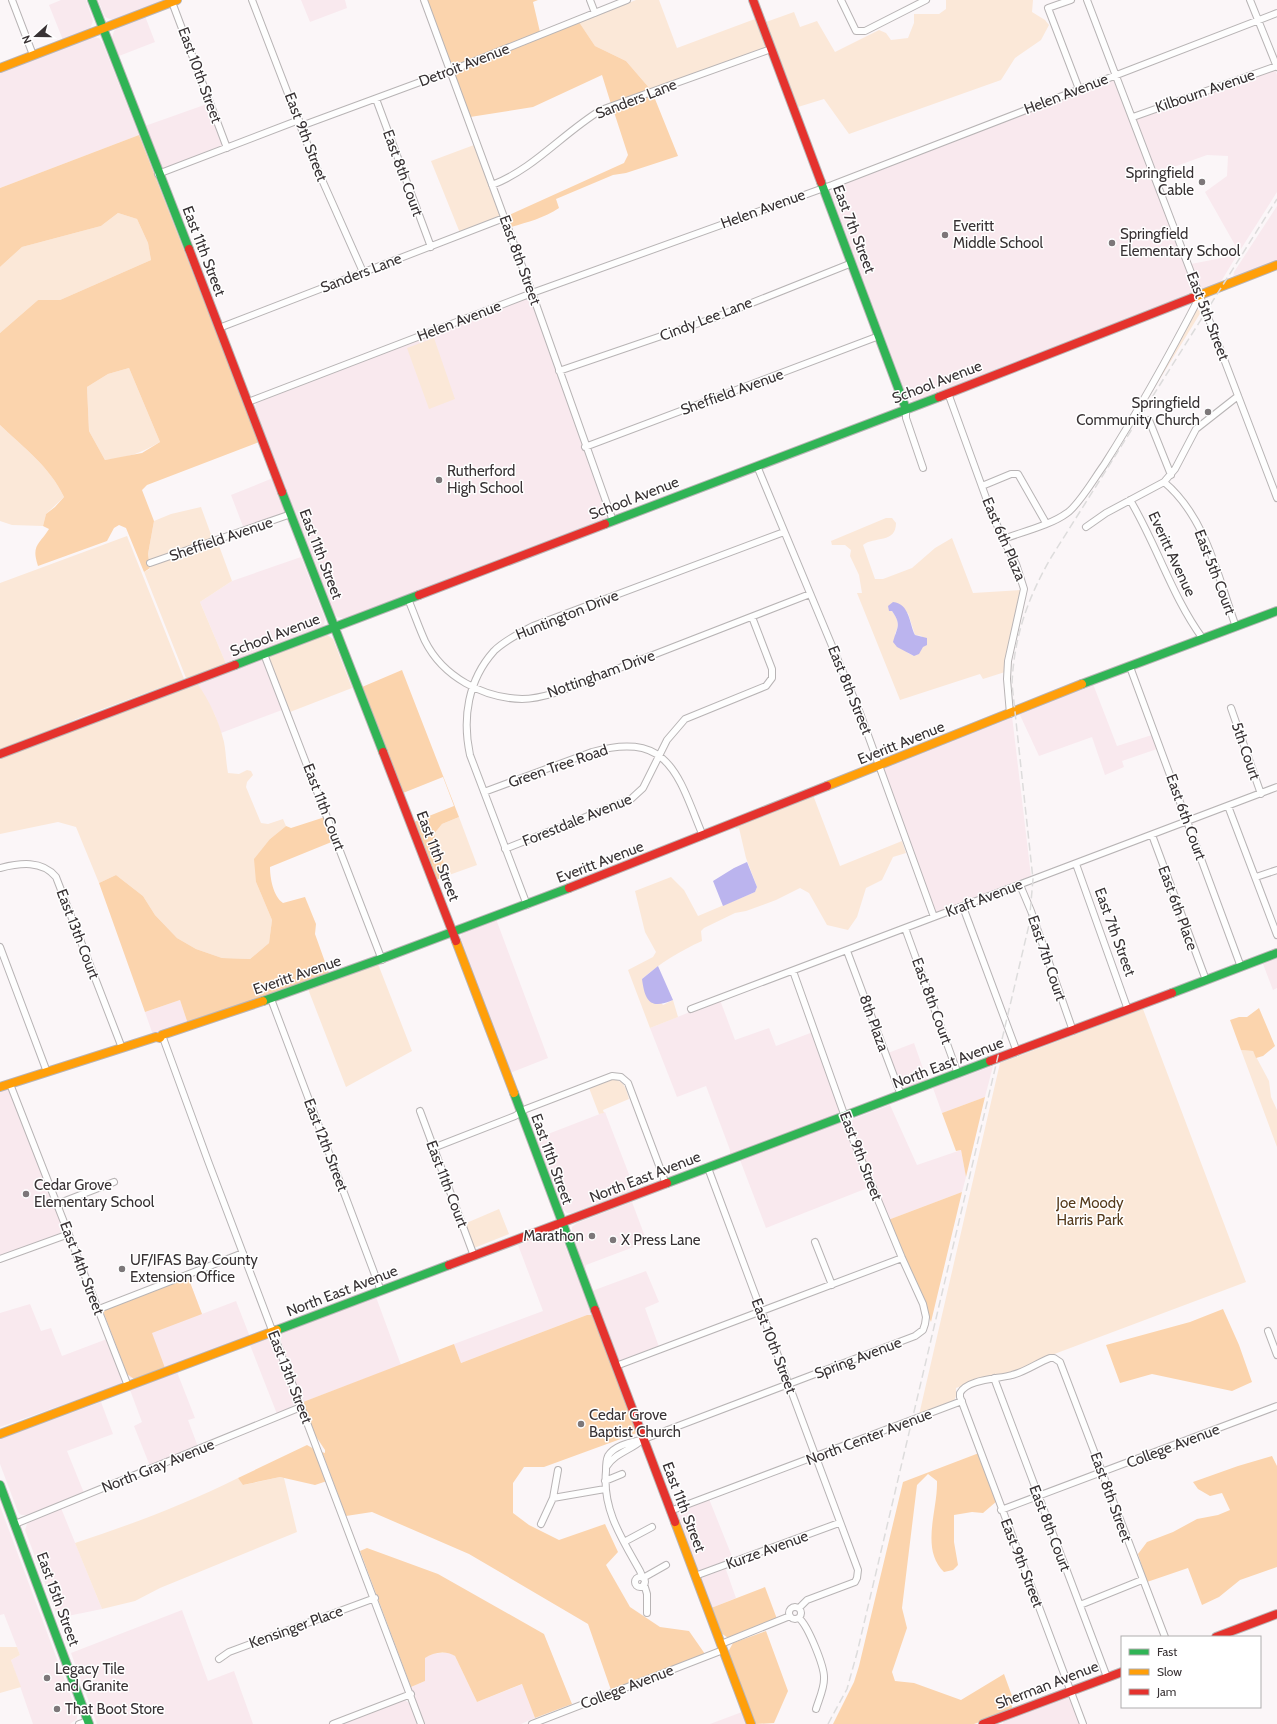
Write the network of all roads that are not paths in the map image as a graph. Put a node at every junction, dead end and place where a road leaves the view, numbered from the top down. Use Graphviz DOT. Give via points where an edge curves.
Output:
graph roads {
  1 [pos="12,0"];
  2 [pos="92,0"];
  3 [pos="252,0"];
  4 [pos="424,0"];
  5 [pos="590,0"];
  6 [pos="627,0"];
  7 [pos="753,0"];
  8 [pos="841,0"];
  9 [pos="926,0"];
  10 [pos="1071,0"];
  11 [pos="1087,0"];
  12 [pos="1250,0"];
  13 [pos="175,1"];
  14 [pos="595,13"];
  15 [pos="1277,13"];
  16 [pos="1258,20"];
  17 [pos="103,28"];
  18 [pos="771,49"];
  19 [pos="33,55"];
  20 [pos="1277,66"];
  21 [pos="0,68"];
  22 [pos="450,71"];
  23 [pos="1116,74"];
  24 [pos="1079,89"];
  25 [pos="376,99"];
  26 [pos="1132,117"];
  27 [pos="300,123"];
  28 [pos="227,148"];
  29 [pos="158,174"];
  30 [pos="492,185"];
  31 [pos="823,187"];
  32 [pos="504,218"];
  33 [pos="430,246"];
  34 [pos="852,263"];
  35 [pos="1277,265"];
  36 [pos="363,272"];
  37 [pos="532,293"];
  38 [pos="1200,296"];
  39 [pos="219,328"];
  40 [pos="879,336"];
  41 [pos="559,371"];
  42 [pos="948,393"];
  43 [pos="1238,396"];
  44 [pos="248,402"];
  45 [pos="906,409"];
  46 [pos="1149,420"];
  47 [pos="586,447"];
  48 [pos="757,466"];
  49 [pos="924,468"];
  50 [pos="1171,475"];
  51 [pos="1164,482"];
  52 [pos="982,486"];
  53 [pos="1277,498"];
  54 [pos="1130,500"];
  55 [pos="291,514"];
  56 [pos="613,521"];
  57 [pos="1046,524"];
  58 [pos="1086,526"];
  59 [pos="784,532"];
  60 [pos="1003,539"];
  61 [pos="150,563"];
  62 [pos="810,594"];
  63 [pos="408,599"];
  64 [pos="1277,611"];
  65 [pos="752,617"];
  66 [pos="334,627"];
  67 [pos="1236,627"];
  68 [pos="1203,640"];
  69 [pos="264,654"];
  70 [pos="1130,667"];
  71 [pos="473,688"];
  72 [pos="1231,708"];
  73 [pos="1010,714"];
  74 [pos="0,754"];
  75 [pos="659,756"];
  76 [pos="880,766"];
  77 [pos="1277,787"];
  78 [pos="484,792"];
  79 [pos="1261,794"];
  80 [pos="1228,806"];
  81 [pos="1188,821"];
  82 [pos="1152,835"];
  83 [pos="703,836"];
  84 [pos="505,849"];
  85 [pos="1076,864"];
  86 [pos="0,868"];
  87 [pos="1277,870"];
  88 [pos="1256,877"];
  89 [pos="1020,885"];
  90 [pos="527,905"];
  91 [pos="963,907"];
  92 [pos="934,917"];
  93 [pos="905,928"];
  94 [pos="452,932"];
  95 [pos="1277,935"];
  96 [pos="0,947"];
  97 [pos="847,951"];
  98 [pos="1277,953"];
  99 [pos="382,960"];
  100 [pos="1241,967"];
  101 [pos="793,971"];
  102 [pos="1206,980"];
  103 [pos="272,999"];
  104 [pos="691,1009"];
  105 [pos="1128,1010"];
  106 [pos="1072,1031"];
  107 [pos="159,1036"];
  108 [pos="122,1048"];
  109 [pos="1018,1052"];
  110 [pos="47,1072"];
  111 [pos="958,1074"];
  112 [pos="10,1084"];
  113 [pos="0,1087"];
  114 [pos="901,1095"];
  115 [pos="420,1111"];
  116 [pos="520,1112"];
  117 [pos="846,1116"];
  118 [pos="433,1148"];
  119 [pos="708,1168"];
  120 [pos="114,1182"];
  121 [pos="666,1184"];
  122 [pos="57,1204"];
  123 [pos="561,1224"];
  124 [pos="69,1234"];
  125 [pos="815,1242"];
  126 [pos="244,1253"];
  127 [pos="474,1256"];
  128 [pos="902,1258"];
  129 [pos="0,1259"];
  130 [pos="832,1285"];
  131 [pos="381,1291"];
  132 [pos="99,1309"];
  133 [pos="761,1312"];
  134 [pos="1268,1331"];
  135 [pos="273,1332"];
  136 [pos="915,1336"];
  137 [pos="1277,1355"];
  138 [pos="616,1366"];
  139 [pos="994,1378"];
  140 [pos="789,1385"];
  141 [pos="128,1386"];
  142 [pos="962,1401"];
  143 [pos="1277,1406"];
  144 [pos="301,1407"];
  145 [pos="0,1434"];
  146 [pos="644,1439"];
  147 [pos="816,1457"];
  148 [pos="558,1470"];
  149 [pos="1102,1473"];
  150 [pos="622,1474"];
  151 [pos="605,1481"];
  152 [pos="0,1484"];
  153 [pos="605,1489"];
  154 [pos="1038,1496"];
  155 [pos="553,1498"];
  156 [pos="1002,1510"];
  157 [pos="670,1511"];
  158 [pos="840,1523"];
  159 [pos="15,1524"];
  160 [pos="541,1524"];
  161 [pos="652,1526"];
  162 [pos="624,1542"];
  163 [pos="666,1565"];
  164 [pos="695,1576"];
  165 [pos="1142,1580"];
  166 [pos="643,1581"];
  167 [pos="375,1598"];
  168 [pos="1080,1605"];
  169 [pos="799,1608"];
  170 [pos="647,1613"];
  171 [pos="790,1616"];
  172 [pos="1276,1616"];
  173 [pos="800,1618"];
  174 [pos="1165,1636"];
  175 [pos="1219,1636"];
  176 [pos="722,1647"];
  177 [pos="219,1659"];
  178 [pos="1121,1672"];
  179 [pos="1107,1677"];
  180 [pos="1070,1691"];
  181 [pos="411,1694"];
  182 [pos="816,1709"];
  183 [pos="1000,1721"];
  184 [pos="89,1722"];
  185 [pos="79,1724"];
  186 [pos="333,1724"];
  187 [pos="421,1724"];
  188 [pos="532,1724"];
  189 [pos="751,1724"];
  190 [pos="983,1724"];
  191 [pos="1083,1724"];
  1 -- 19 [label="street"];
  2 -- 17 [label="street, East 11th Street"];
  3 -- 27 [label="street, East 9th Street"];
  4 -- 22 [label="street, East 8th Street"];
  5 -- 14 [label="street"];
  6 -- 14 [label="street, Detroit Avenue"];
  7 -- 18 [label="street, East 7th Street"];
  8 -- 9 [label="street" via="856,31 865,31"];
  10 -- 24 [label="street" via="1048,8"];
  11 -- 23 [label="street, East 5th Street"];
  12 -- 16 [label="street"];
  13 -- 17 [label="street"];
  13 -- 28 [label="street, East 10th Street"];
  14 -- 22 [label="street, Detroit Avenue"];
  15 -- 16 [label="street, Helen Avenue"];
  16 -- 20 [label="street"];
  16 -- 23 [label="street, Helen Avenue"];
  17 -- 19 [label="street"];
  17 -- 29 [label="street, East 11th Street"];
  18 -- 30 [label="street, Sanders Lane" via="601,110 583,121 521,171"];
  18 -- 31 [label="street, East 7th Street"];
  19 -- 21 [label="street"];
  20 -- 26 [label="street, Kilbourn Avenue"];
  22 -- 25 [label="street, Detroit Avenue"];
  22 -- 30 [label="street, East 8th Street"];
  23 -- 24 [label="street, Helen Avenue"];
  23 -- 26 [label="street, East 5th Street"];
  24 -- 31 [label="street, Helen Avenue"];
  25 -- 27 [label="street, Detroit Avenue"];
  25 -- 33 [label="street, East 8th Court"];
  26 -- 38 [label="street, East 5th Street"];
  27 -- 28 [label="street, Detroit Avenue"];
  27 -- 36 [label="street, East 9th Street" via="315,164"];
  28 -- 29 [label="street, Detroit Avenue"];
  29 -- 39 [label="street, East 11th Street"];
  30 -- 32 [label="street, East 8th Street"];
  31 -- 34 [label="street, East 7th Street"];
  31 -- 37 [label="street, Helen Avenue"];
  32 -- 33 [label="street, Sanders Lane"];
  32 -- 37 [label="street, East 8th Street"];
  33 -- 36 [label="street, Sanders Lane"];
  34 -- 40 [label="street, East 7th Street"];
  34 -- 41 [label="street, Cindy Lee Lane" via="714,318"];
  35 -- 38 [label="street, School Avenue"];
  36 -- 39 [label="street, Sanders Lane"];
  37 -- 41 [label="street, East 8th Street"];
  37 -- 44 [label="street, Helen Avenue"];
  38 -- 42 [label="street, School Avenue"];
  38 -- 43 [label="street, East 5th Street"];
  38 -- 57 [label="street" via="1128,428 1094,479 1068,513"];
  39 -- 44 [label="street, East 11th Street"];
  40 -- 45 [label="street, East 7th Street"];
  40 -- 47 [label="street, Sheffield Avenue"];
  41 -- 47 [label="street, East 8th Street"];
  42 -- 45 [label="street, School Avenue"];
  42 -- 52 [label="street, East 6th Plaza"];
  43 -- 50 [label="street" via="1196,429"];
  43 -- 53 [label="street, East 5th Street"];
  44 -- 55 [label="street, East 11th Street"];
  45 -- 48 [label="street, School Avenue"];
  45 -- 49 [label="street, East 7th Street" via="906,418"];
  46 -- 50 [label="street"];
  47 -- 56 [label="street, East 8th Street"];
  48 -- 56 [label="street, School Avenue"];
  48 -- 59 [label="street, East 8th Street"];
  50 -- 51 [label="street"];
  51 -- 54 [label="street"];
  51 -- 67 [label="street, East 5th Court" via="1183,502 1198,525"];
  52 -- 57 [label="street" via="1011,474 1018,474"];
  52 -- 60 [label="street, East 6th Plaza"];
  54 -- 58 [label="street"];
  54 -- 68 [label="street, Everitt Avenue" via="1149,533 1183,610"];
  55 -- 61 [label="street, Sheffield Avenue"];
  55 -- 66 [label="street, East 11th Street"];
  56 -- 63 [label="street, School Avenue"];
  57 -- 60 [label="street"];
  59 -- 62 [label="street, East 8th Street"];
  59 -- 71 [label="street, Huntington Drive" via="533,626 495,651 478,675"];
  60 -- 73 [label="street, East 6th Plaza" via="1016,564 1024,589 1008,661"];
  62 -- 65 [label="street, Nottingham Drive"];
  62 -- 76 [label="street, East 8th Street"];
  63 -- 66 [label="street, School Avenue"];
  63 -- 71 [label="street, Nottingham Drive" via="432,653 450,672"];
  64 -- 67 [label="street, Everitt Avenue"];
  65 -- 71 [label="street, Nottingham Drive" via="555,693 524,699 505,698"];
  65 -- 75 [label="street, Forestdale Avenue" via="772,669 772,678 766,686 685,719 667,740"];
  66 -- 69 [label="street, School Avenue"];
  66 -- 94 [label="street, East 11th Street"];
  67 -- 68 [label="street, Everitt Avenue"];
  68 -- 70 [label="street, Everitt Avenue"];
  69 -- 74 [label="street, School Avenue"];
  69 -- 99 [label="street, East 11th Court"];
  70 -- 73 [label="street, Everitt Avenue"];
  70 -- 81 [label="street, East 6th Court"];
  71 -- 78 [label="street, Huntington Drive" via="467,707 466,737"];
  72 -- 79 [label="street, 5th Court"];
  73 -- 76 [label="street, Everitt Avenue"];
  75 -- 78 [label="street, Green Tree Road" via="637,747 609,747"];
  75 -- 83 [label="street, Green Tree Road" via="668,762 679,777"];
  75 -- 84 [label="street, Forestdale Avenue" via="643,788 631,800"];
  76 -- 83 [label="street, Everitt Avenue"];
  76 -- 92 [label="street, East 8th Street"];
  77 -- 79 [label="street, Kraft Avenue"];
  78 -- 84 [label="street, Huntington Drive"];
  79 -- 80 [label="street, Kraft Avenue"];
  80 -- 81 [label="street, Kraft Avenue"];
  80 -- 88 [label="street"];
  81 -- 82 [label="street, Kraft Avenue"];
  81 -- 100 [label="street, East 6th Court"];
  82 -- 85 [label="street, Kraft Avenue"];
  82 -- 102 [label="street, East 6th Place"];
  83 -- 90 [label="street, Everitt Avenue"];
  84 -- 90 [label="street, Huntington Drive"];
  85 -- 89 [label="street, Kraft Avenue"];
  85 -- 105 [label="street, East 7th Street"];
  86 -- 108 [label="street, East 13th Court" via="13,865 42,866 51,870 56,877"];
  87 -- 88 [label="street"];
  88 -- 95 [label="street"];
  89 -- 91 [label="street, Kraft Avenue"];
  89 -- 106 [label="street, East 7th Court"];
  90 -- 94 [label="street, Everitt Avenue"];
  91 -- 92 [label="street, Kraft Avenue"];
  91 -- 109 [label="street"];
  92 -- 93 [label="street, Kraft Avenue"];
  93 -- 97 [label="street, Kraft Avenue"];
  93 -- 111 [label="street, East 8th Court"];
  94 -- 99 [label="street, Everitt Avenue"];
  94 -- 116 [label="street, East 11th Street"];
  96 -- 110 [label="street"];
  97 -- 101 [label="street, Kraft Avenue"];
  97 -- 114 [label="street, 8th Plaza"];
  98 -- 100 [label="street, North East Avenue"];
  99 -- 103 [label="street, Everitt Avenue"];
  100 -- 102 [label="street, North East Avenue"];
  101 -- 104 [label="street, Kraft Avenue"];
  101 -- 117 [label="street, East 9th Street"];
  102 -- 105 [label="street, North East Avenue"];
  103 -- 107 [label="street, Everitt Avenue"];
  103 -- 131 [label="street, East 12th Street"];
  105 -- 106 [label="street, North East Avenue"];
  106 -- 109 [label="street, North East Avenue"];
  107 -- 108 [label="street, Everitt Avenue"];
  107 -- 126 [label="street, East 13th Street"];
  108 -- 110 [label="street, Everitt Avenue"];
  109 -- 111 [label="street, North East Avenue"];
  110 -- 112 [label="street, Everitt Avenue"];
  111 -- 114 [label="street, North East Avenue"];
  112 -- 113 [label="street, Everitt Avenue"];
  112 -- 122 [label="street, East 14th Street"];
  114 -- 117 [label="street, North East Avenue"];
  115 -- 118 [label="street, East 11th Court"];
  116 -- 118 [label="street"];
  116 -- 121 [label="street" via="612,1076 621,1077 628,1083"];
  116 -- 123 [label="street, East 11th Street"];
  117 -- 119 [label="street, North East Avenue"];
  117 -- 128 [label="street, East 9th Street" via="854,1142"];
  118 -- 127 [label="street, East 11th Court"];
  119 -- 121 [label="street, North East Avenue"];
  119 -- 133 [label="street, East 10th Street"];
  120 -- 122 [label="street"];
  121 -- 123 [label="street, North East Avenue"];
  122 -- 124 [label="street, East 14th Street"];
  123 -- 127 [label="street, North East Avenue"];
  123 -- 138 [label="street, East 11th Street"];
  124 -- 129 [label="street"];
  124 -- 132 [label="street, East 14th Street"];
  125 -- 130 [label="street"];
  126 -- 132 [label="street"];
  126 -- 135 [label="street, East 13th Street"];
  127 -- 131 [label="street, North East Avenue"];
  128 -- 130 [label="street"];
  128 -- 136 [label="street, East 9th Street" via="923,1304 926,1317 923,1330"];
  130 -- 133 [label="street"];
  131 -- 135 [label="street, North East Avenue"];
  132 -- 141 [label="street, East 14th Street"];
  133 -- 138 [label="street"];
  133 -- 140 [label="street, East 10th Street"];
  134 -- 137 [label="street"];
  135 -- 141 [label="street, North East Avenue"];
  135 -- 144 [label="street, East 13th Street"];
  136 -- 140 [label="street, Spring Avenue"];
  138 -- 146 [label="street, East 11th Street"];
  139 -- 142 [label="street" via="963,1388 960,1393"];
  139 -- 149 [label="street, East 8th Street" via="1014,1375 1050,1358 1055,1359 1063,1368"];
  139 -- 154 [label="street, East 8th Court"];
  140 -- 146 [label="street, Spring Avenue"];
  140 -- 147 [label="street, East 10th Street"];
  141 -- 145 [label="street, North East Avenue"];
  142 -- 147 [label="street, North Center Avenue"];
  142 -- 156 [label="street, East 9th Street"];
  143 -- 149 [label="street, College Avenue"];
  144 -- 159 [label="street, North Gray Avenue"];
  144 -- 167 [label="street, East 13th Street"];
  146 -- 151 [label="street, Spring Avenue" via="615,1449 608,1456"];
  146 -- 157 [label="street, East 11th Street"];
  147 -- 157 [label="street, North Center Avenue"];
  147 -- 158 [label="street, East 10th Street"];
  148 -- 155 [label="street"];
  149 -- 154 [label="street, College Avenue"];
  149 -- 165 [label="street, East 8th Street"];
  150 -- 151 [label="street"];
  151 -- 153 [label="street"];
  152 -- 159 [label="street, East 15th Street"];
  153 -- 155 [label="street"];
  153 -- 162 [label="street" via="608,1509"];
  154 -- 156 [label="street, College Avenue"];
  154 -- 168 [label="street, East 8th Court"];
  155 -- 160 [label="street"];
  156 -- 180 [label="street, East 9th Street"];
  157 -- 164 [label="street, East 11th Street"];
  158 -- 164 [label="street, Kurze Avenue"];
  158 -- 169 [label="street, East 10th Street" via="858,1570 857,1578 855,1582 807,1600"];
  159 -- 184 [label="street, East 15th Street"];
  161 -- 162 [label="street"];
  162 -- 166 [label="street"];
  163 -- 166 [label="street"];
  164 -- 176 [label="street, East 11th Street"];
  165 -- 168 [label="street"];
  165 -- 174 [label="street, East 8th Street"];
  166 -- 170 [label="street" via="647,1594"];
  167 -- 177 [label="street, Kensinger Place" via="229,1652"];
  167 -- 181 [label="street, East 13th Street"];
  168 -- 179 [label="street, East 8th Court"];
  169 -- 171 [label="street" via="791,1608"];
  169 -- 173 [label="street" via="802,1613"];
  171 -- 173 [label="street" via="794,1619"];
  171 -- 176 [label="street, College Avenue"];
  172 -- 175 [label="street"];
  173 -- 182 [label="street" via="807,1628 824,1673 823,1687"];
  176 -- 188 [label="street, College Avenue"];
  176 -- 189 [label="street, East 11th Street"];
  178 -- 179 [label="street, Sherman Avenue"];
  179 -- 180 [label="street, Sherman Avenue"];
  180 -- 183 [label="street, Sherman Avenue"];
  180 -- 191 [label="street, East 9th Street"];
  181 -- 186 [label="street"];
  181 -- 187 [label="street, East 13th Street"];
  183 -- 190 [label="street, Sherman Avenue"];
  184 -- 185 [label="street"];
}
